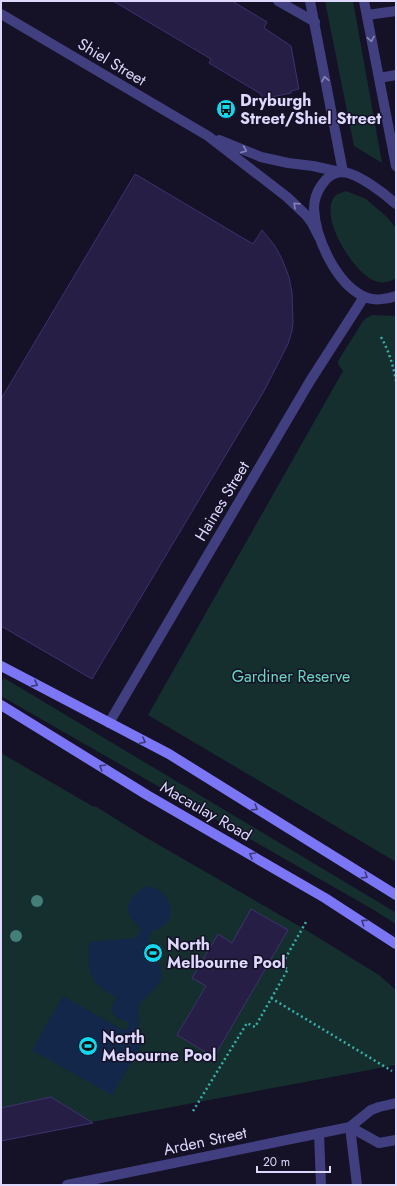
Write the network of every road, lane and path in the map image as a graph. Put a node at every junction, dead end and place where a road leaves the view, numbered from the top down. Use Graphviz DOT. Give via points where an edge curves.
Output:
graph roads {
  1 [pos="278,1"];
  2 [pos="310,1"];
  3 [pos="364,1"];
  4 [pos="396,11"];
  5 [pos="1,14"];
  6 [pos="367,15"];
  7 [pos="315,22"];
  8 [pos="396,75"];
  9 [pos="379,78"];
  10 [pos="208,136"];
  11 [pos="396,166"];
  12 [pos="341,172"];
  13 [pos="396,204"];
  14 [pos="319,236"];
  15 [pos="396,296"];
  16 [pos="364,297"];
  17 [pos="381,337"];
  18 [pos="396,381"];
  19 [pos="1,666"];
  20 [pos="1,704"];
  21 [pos="109,723"];
  22 [pos="396,895"];
  23 [pos="306,922"];
  24 [pos="396,944"];
  25 [pos="271,998"];
  26 [pos="392,1071"];
  27 [pos="396,1096"];
  28 [pos="396,1103"];
  29 [pos="379,1107"];
  30 [pos="192,1111"];
  31 [pos="350,1127"];
  32 [pos="319,1133"];
  33 [pos="396,1140"];
  34 [pos="67,1185"];
  35 [pos="321,1185"];
  36 [pos="357,1185"];
  1 -- 7 [label="street"];
  2 -- 7 [label="street"];
  3 -- 6 [label="street"];
  4 -- 6 [label="street"];
  5 -- 10 [label="street, Shiel Street"];
  6 -- 9 [label="street, one-way"];
  12 -- 7 [label="street, one-way"];
  8 -- 9 [label="street"];
  9 -- 11 [label="street"];
  10 -- 12 [label="street, Shiel Street, one-way" via="262,157"];
  14 -- 10 [label="street, Shiel Street, one-way" via="306,215 287,197"];
  12 -- 13 [label="street, Shiel Street" via="374,187"];
  12 -- 14 [label="street" via="327,179 318,190 314,208"];
  14 -- 16 [label="street" via="338,274"];
  15 -- 16 [label="street" via="388,299"];
  16 -- 21 [label="street, Haines Street" via="310,381"];
  17 -- 18 [label="path" via="390,357"];
  19 -- 21 [label="main road, Macaulay Road, one-way"];
  24 -- 20 [label="main road, Macaulay Road, one-way" via="325,898 147,794"];
  21 -- 22 [label="main road, Macaulay Road, one-way" via="169,754"];
  23 -- 25 [label="path" via="280,966 288,969"];
  25 -- 26 [label="path"];
  25 -- 30 [label="path" via="254,1027 247,1023"];
  27 -- 29 [label="street"];
  28 -- 29 [label="street, Arden Street"];
  29 -- 31 [label="street, Arden Street" via="371,1110"];
  31 -- 32 [label="street, Arden Street"];
  31 -- 33 [label="street" via="379,1144"];
  31 -- 36 [label="street"];
  32 -- 34 [label="street, Arden Street"];
  32 -- 35 [label="street"];
}
